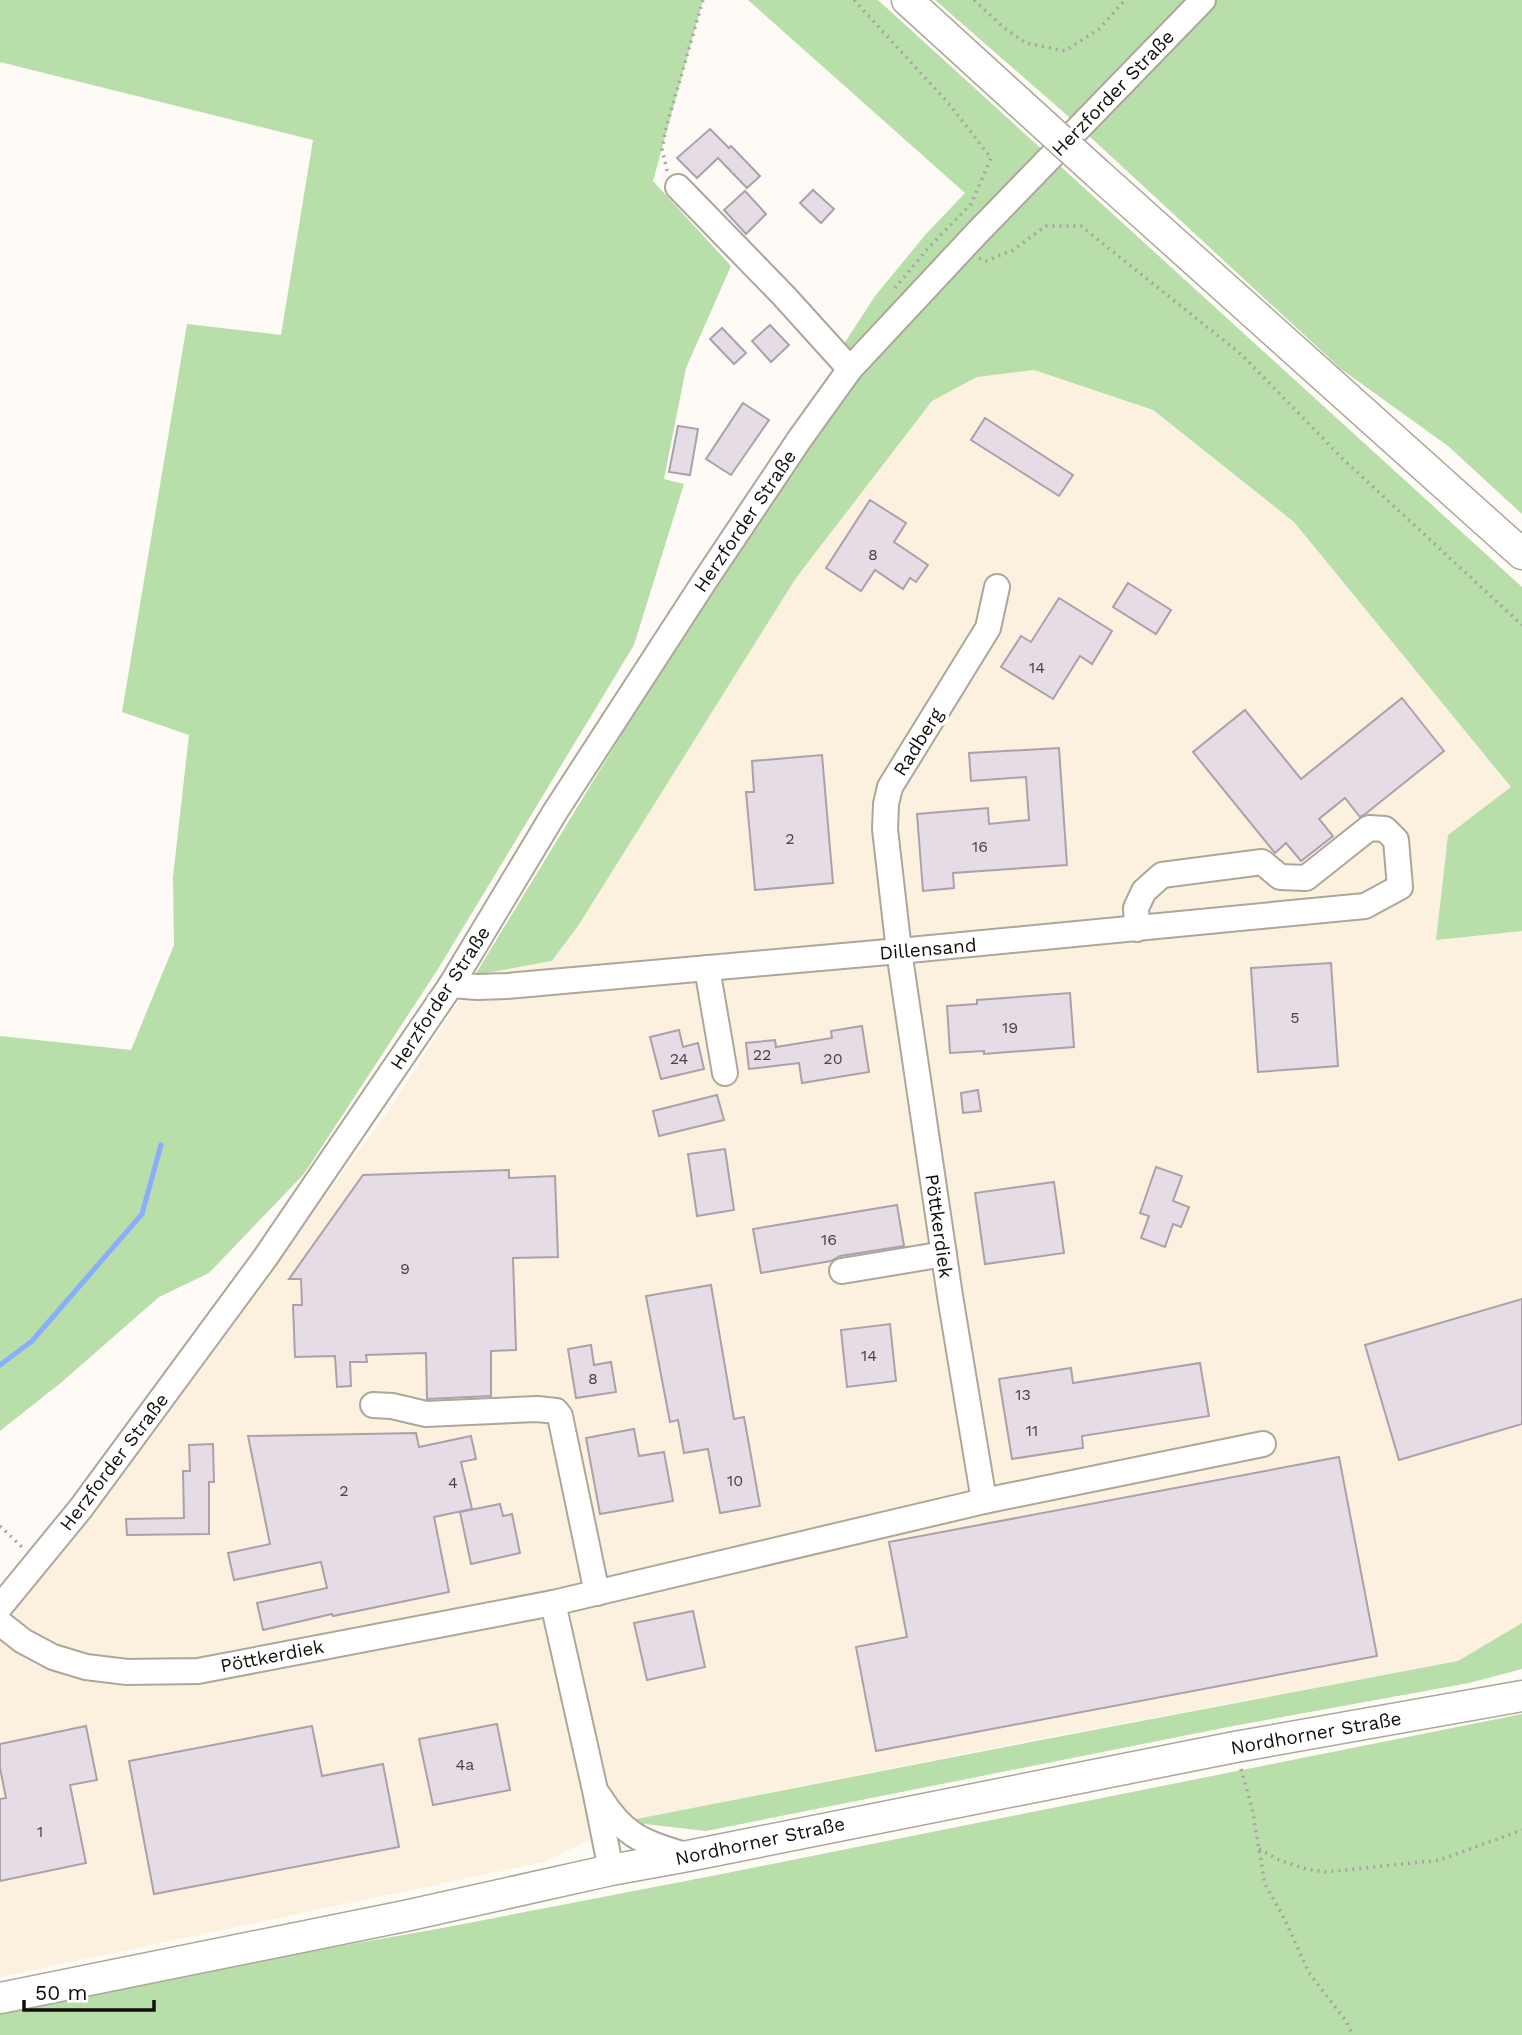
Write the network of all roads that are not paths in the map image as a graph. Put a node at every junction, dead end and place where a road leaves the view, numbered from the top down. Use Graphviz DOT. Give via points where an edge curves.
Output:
graph roads {
  1 [pos="907,0"];
  2 [pos="1203,0"];
  3 [pos="678,187"];
  4 [pos="850,369"];
  5 [pos="1522,554"];
  6 [pos="997,587"];
  7 [pos="1137,929"];
  8 [pos="899,951"];
  9 [pos="707,968"];
  10 [pos="451,985"];
  11 [pos="725,1073"];
  12 [pos="944,1254"];
  13 [pos="842,1271"];
  14 [pos="373,1405"];
  15 [pos="1263,1444"];
  16 [pos="984,1501"];
  17 [pos="597,1592"];
  18 [pos="553,1603"];
  19 [pos="0,1607"];
  20 [pos="0,1623"];
  21 [pos="1522,1696"];
  22 [pos="595,1790"];
  23 [pos="688,1856"];
  24 [pos="611,1870"];
  25 [pos="0,1998"];
  1 -- 5 [label="main road, bridge"];
  2 -- 4 [label="street, Herzforder Straße"];
  3 -- 4 [label="street"];
  4 -- 10 [label="street, Herzforder Straße" via="555,812"];
  6 -- 8 [label="street, Radberg" via="988,628 890,787 885,828"];
  7 -- 7 [label="street, Dillensand" via="1365,906 1400,887 1396,841 1385,829 1369,828 1306,878 1280,877 1262,862 1162,875 1144,891 1136,908"];
  7 -- 8 [label="street, Dillensand"];
  8 -- 9 [label="street, Dillensand"];
  8 -- 12 [label="street, Pöttkerdiek"];
  9 -- 10 [label="street, Dillensand" via="506,986"];
  9 -- 11 [label="street"];
  10 -- 19 [label="street, Herzforder Straße" via="265,1258 81,1508"];
  12 -- 13 [label="street"];
  12 -- 16 [label="street, Pöttkerdiek"];
  14 -- 17 [label="street" via="426,1414 556,1411"];
  15 -- 16 [label="street, Pöttkerdiek"];
  16 -- 17 [label="street, Pöttkerdiek"];
  17 -- 18 [label="street, Pöttkerdiek"];
  18 -- 20 [label="street, Pöttkerdiek" via="198,1671 127,1672 86,1667 53,1657"];
  18 -- 22 [label="street"];
  21 -- 23 [label="main road, Nordhorner Straße" via="1235,1747"];
  22 -- 23 [label="street" via="612,1818 630,1833"];
  22 -- 24 [label="street"];
  23 -- 24 [label="main road, Nordhorner Straße"];
  24 -- 25 [label="main road, Nordhorner Straße"];
}
